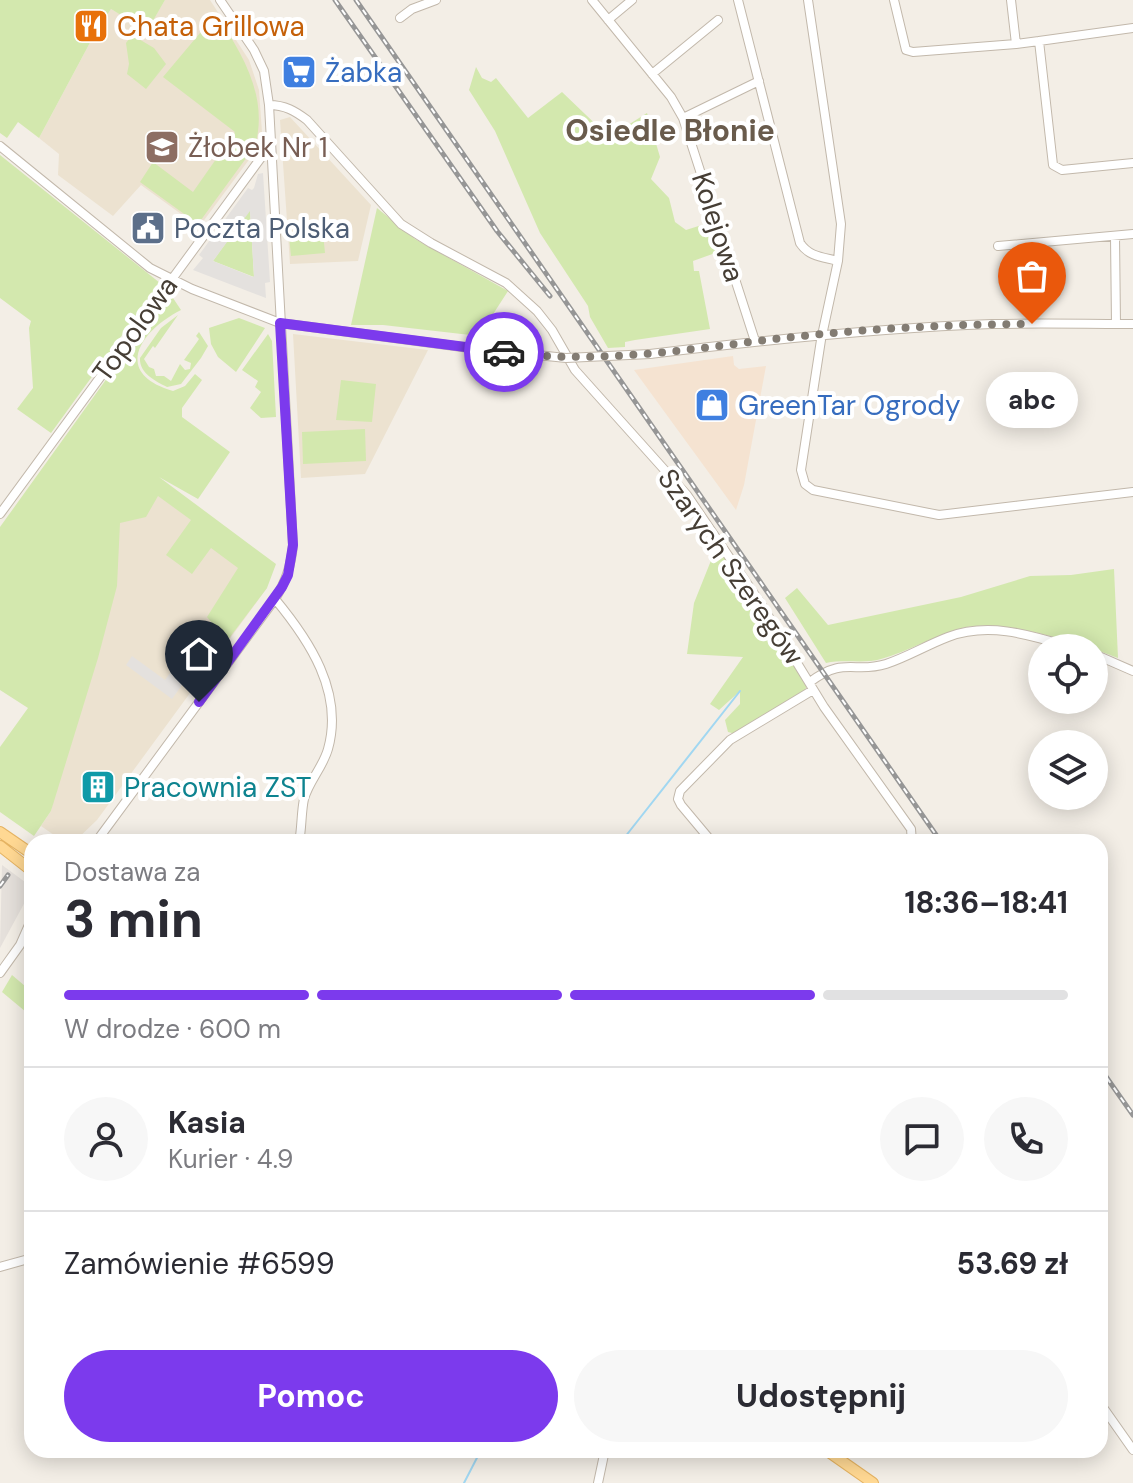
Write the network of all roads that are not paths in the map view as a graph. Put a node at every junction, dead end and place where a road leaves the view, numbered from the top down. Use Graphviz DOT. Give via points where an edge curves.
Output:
graph roads {
  1 [pos="220,0"];
  2 [pos="436,0"];
  3 [pos="592,0"];
  4 [pos="632,0"];
  5 [pos="738,0"];
  6 [pos="808,0"];
  7 [pos="894,0"];
  8 [pos="1011,0"];
  9 [pos="400,18"];
  10 [pos="608,20"];
  11 [pos="718,20"];
  12 [pos="1133,28"];
  13 [pos="1039,41"];
  14 [pos="1016,44"];
  15 [pos="652,74"];
  16 [pos="759,81"];
  17 [pos="269,105"];
  18 [pos="683,118"];
  19 [pos="271,144"];
  20 [pos="0,146"];
  21 [pos="1133,163"];
  22 [pos="1133,234"];
  23 [pos="1115,236"];
  24 [pos="998,246"];
  25 [pos="838,261"];
  26 [pos="171,280"];
  27 [pos="280,323"];
  28 [pos="1116,324"];
  29 [pos="1133,324"];
  30 [pos="824,334"];
  31 [pos="755,341"];
  32 [pos="1133,492"];
  33 [pos="0,514"];
  34 [pos="275,599"];
  35 [pos="1028,635"];
  36 [pos="1108,660"];
  37 [pos="1133,671"];
  38 [pos="812,686"];
  39 [pos="0,832"];
  40 [pos="102,834"];
  41 [pos="300,834"];
  42 [pos="705,834"];
  43 [pos="911,834"];
  44 [pos="0,846"];
  45 [pos="24,848"];
  46 [pos="24,865"];
  47 [pos="24,936"];
  48 [pos="24,942"];
  49 [pos="20,945"];
  50 [pos="0,973"];
  51 [pos="24,1260"];
  52 [pos="0,1267"];
  53 [pos="1108,1414"];
  54 [pos="1133,1450"];
  55 [pos="603,1458"];
  56 [pos="837,1458"];
  57 [pos="598,1483"];
  58 [pos="873,1483"];
  1 -- 17 [label="street" via="264,71"];
  2 -- 9 [label="street"];
  3 -- 10 [label="street, Kolejowa"];
  4 -- 10 [label="street"];
  5 -- 16 [label="street"];
  6 -- 25 [label="street" via="841,224"];
  7 -- 14 [label="street" via="906,50"];
  8 -- 14 [label="street"];
  10 -- 15 [label="street, Kolejowa"];
  11 -- 15 [label="street"];
  12 -- 13 [label="street"];
  13 -- 14 [label="street"];
  13 -- 21 [label="street" via="1053,165 1057,169"];
  15 -- 18 [label="street, Kolejowa"];
  16 -- 18 [label="street"];
  16 -- 25 [label="street" via="800,243 813,255"];
  17 -- 19 [label="street"];
  17 -- 38 [label="street, Szarych Szeregów" via="293,109 307,120 401,224 506,283 537,311 575,370 687,495"];
  18 -- 31 [label="street, Kolejowa"];
  19 -- 26 [label="street, Topolowa"];
  19 -- 27 [label="street"];
  20 -- 26 [label="street"];
  22 -- 23 [label="street"];
  23 -- 24 [label="street"];
  23 -- 28 [label="street"];
  25 -- 30 [label="street"];
  26 -- 27 [label="street"];
  26 -- 33 [label="street, Topolowa"];
  27 -- 31 [label="street, bridge" via="566,358"];
  27 -- 34 [label="street" via="293,545 288,575"];
  28 -- 29 [label="street"];
  28 -- 30 [label="street" via="991,324"];
  30 -- 31 [label="street"];
  30 -- 32 [label="street" via="801,470 813,490 939,515"];
  34 -- 40 [label="street"];
  34 -- 41 [label="street" via="311,646 329,702 330,745 304,801"];
  35 -- 38 [label="street" via="968,630 884,665 830,668"];
  36 -- 37 [label="street"];
  38 -- 42 [label="street" via="730,740 680,791 681,805"];
  38 -- 43 [label="street, Szarych Szeregów"];
  39 -- 45 [label="main road"];
  44 -- 46 [label="main road"];
  47 -- 49 [label="street"];
  48 -- 49 [label="street"];
  49 -- 50 [label="street"];
  51 -- 52 [label="street"];
  53 -- 54 [label="street"];
  55 -- 57 [label="street"];
  56 -- 58 [label="main road"];
}
